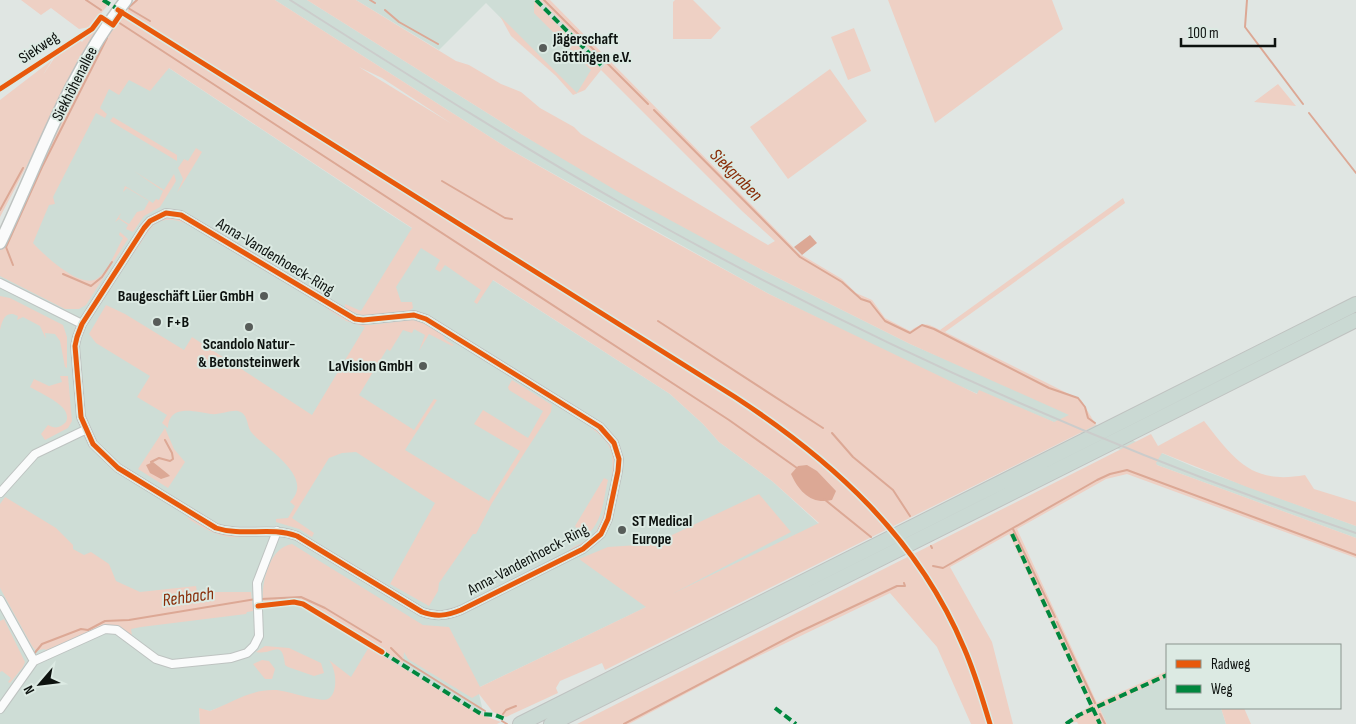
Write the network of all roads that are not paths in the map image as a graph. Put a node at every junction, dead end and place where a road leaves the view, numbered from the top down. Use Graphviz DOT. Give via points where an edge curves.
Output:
graph roads {
  1 [pos="126,0"];
  2 [pos="30,173"];
  3 [pos="0,225"];
  4 [pos="0,243"];
  5 [pos="0,287"];
  6 [pos="1356,304"];
  7 [pos="1356,320"];
  8 [pos="81,326"];
  9 [pos="85,430"];
  10 [pos="0,493"];
  11 [pos="277,531"];
  12 [pos="0,600"];
  13 [pos="33,660"];
  14 [pos="0,709"];
  15 [pos="520,724"];
  16 [pos="551,724"];
  1 -- 2 [label="main road, Siekhöhenallee" via="83,66"];
  2 -- 3 [label="main road, Siekhöhenallee"];
  2 -- 4 [label="main road, Siekhöhenallee"];
  5 -- 8 [label="street"];
  6 -- 15 [label="highway"];
  7 -- 16 [label="highway"];
  8 -- 9 [label="street, Anna-Vandenhoeck-Ring" via="75,355 78,403"];
  8 -- 11 [label="street, Anna-Vandenhoeck-Ring" via="150,221 166,213 181,215 355,319 414,315 426,319 600,427 610,436 618,453 618,471 608,519 596,540 449,615 422,612 297,536"];
  9 -- 10 [label="street" via="35,454"];
  9 -- 11 [label="street, Anna-Vandenhoeck-Ring" via="93,444 118,468 206,523 225,531"];
  11 -- 13 [label="street" via="258,575 259,636 250,650 237,657 172,664 156,659 110,628"];
  12 -- 13 [label="street"];
  13 -- 14 [label="street"];
}
